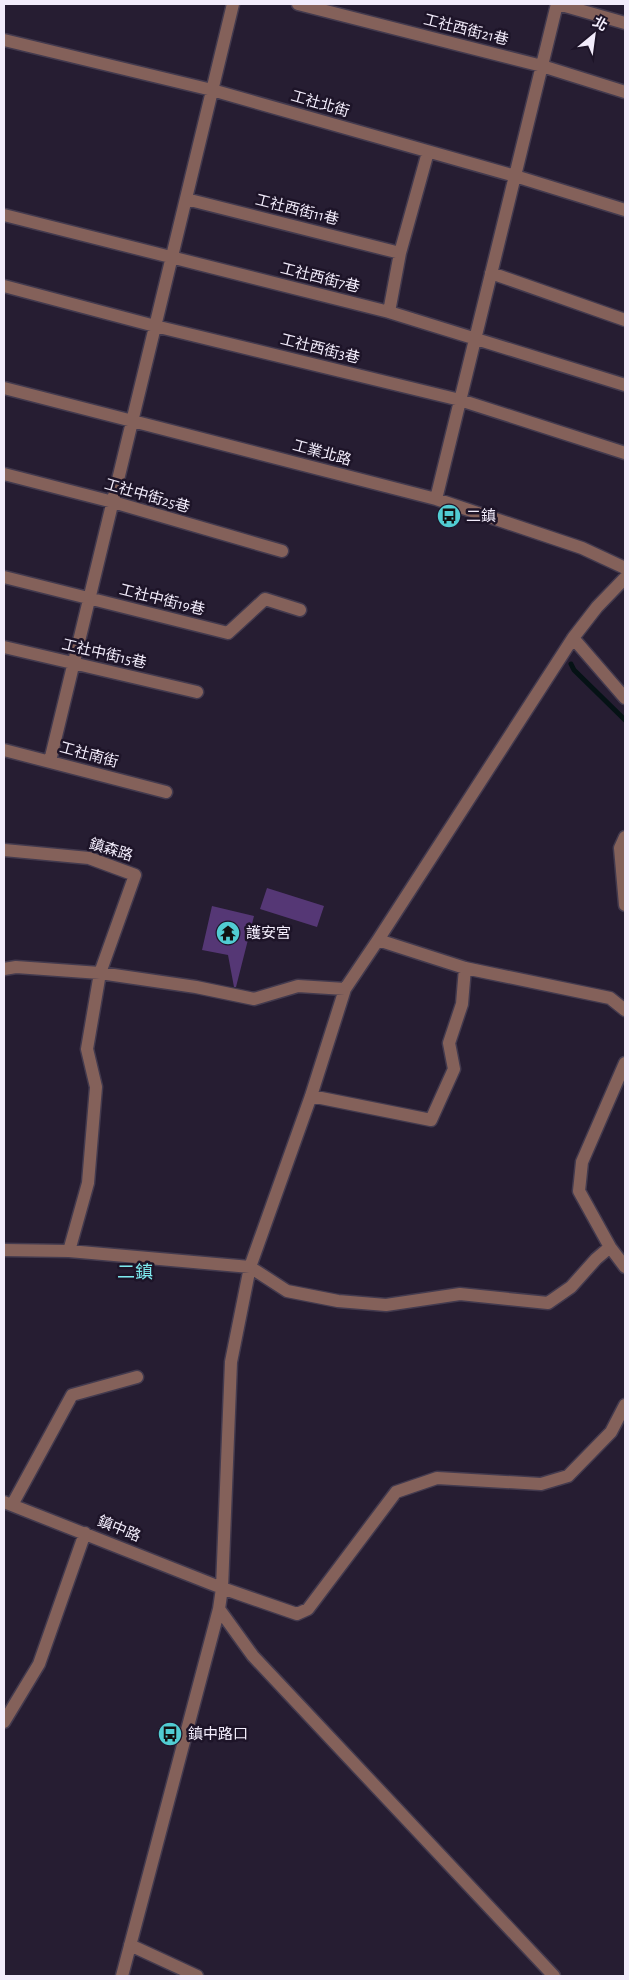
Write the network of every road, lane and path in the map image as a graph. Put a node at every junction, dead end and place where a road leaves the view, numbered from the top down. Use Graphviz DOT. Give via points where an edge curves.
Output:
graph roads {
  1 [pos="233,4"];
  2 [pos="298,4"];
  3 [pos="557,4"];
  4 [pos="625,23"];
  5 [pos="4,40"];
  6 [pos="542,66"];
  7 [pos="212,90"];
  8 [pos="625,92"];
  9 [pos="428,152"];
  10 [pos="515,176"];
  11 [pos="186,199"];
  12 [pos="625,210"];
  13 [pos="4,215"];
  14 [pos="400,253"];
  15 [pos="172,258"];
  16 [pos="491,273"];
  17 [pos="4,286"];
  18 [pos="389,312"];
  19 [pos="625,320"];
  20 [pos="155,326"];
  21 [pos="476,338"];
  22 [pos="625,385"];
  23 [pos="4,388"];
  24 [pos="460,400"];
  25 [pos="132,420"];
  26 [pos="625,453"];
  27 [pos="4,474"];
  28 [pos="436,499"];
  29 [pos="113,502"];
  30 [pos="282,551"];
  31 [pos="625,568"];
  32 [pos="4,576"];
  33 [pos="625,578"];
  34 [pos="90,598"];
  35 [pos="300,610"];
  36 [pos="573,638"];
  37 [pos="4,646"];
  38 [pos="74,664"];
  39 [pos="197,692"];
  40 [pos="625,698"];
  41 [pos="4,750"];
  42 [pos="50,761"];
  43 [pos="166,792"];
  44 [pos="625,836"];
  45 [pos="4,850"];
  46 [pos="625,905"];
  47 [pos="378,940"];
  48 [pos="4,968"];
  49 [pos="465,968"];
  50 [pos="100,973"];
  51 [pos="345,989"];
  52 [pos="625,1010"];
  53 [pos="625,1063"];
  54 [pos="311,1096"];
  55 [pos="610,1247"];
  56 [pos="4,1250"];
  57 [pos="68,1251"];
  58 [pos="250,1267"];
  59 [pos="625,1267"];
  60 [pos="137,1377"];
  61 [pos="625,1405"];
  62 [pos="8,1503"];
  63 [pos="85,1533"];
  64 [pos="222,1588"];
  65 [pos="219,1609"];
  66 [pos="7,1707"];
  67 [pos="4,1722"];
  68 [pos="130,1945"];
  69 [pos="122,1976"];
  70 [pos="197,1976"];
  71 [pos="554,1976"];
  1 -- 7 [label="street"];
  2 -- 6 [label="street, 工社西街21巷"];
  3 -- 4 [label="street"];
  3 -- 6 [label="street"];
  5 -- 7 [label="street, 工社北街"];
  6 -- 8 [label="street, 工社西街21巷"];
  6 -- 10 [label="street"];
  7 -- 9 [label="street, 工社北街"];
  7 -- 11 [label="street"];
  9 -- 10 [label="street, 工社北街"];
  9 -- 14 [label="street"];
  10 -- 12 [label="street, 工社北街"];
  10 -- 16 [label="street"];
  11 -- 14 [label="street, 工社西街11巷"];
  11 -- 15 [label="street"];
  13 -- 15 [label="street, 工社西街7巷"];
  14 -- 18 [label="street"];
  15 -- 18 [label="street, 工社西街7巷"];
  15 -- 20 [label="street"];
  16 -- 19 [label="street"];
  16 -- 21 [label="street"];
  17 -- 20 [label="street, 工社西街3巷"];
  18 -- 21 [label="street, 工社西街7巷"];
  20 -- 24 [label="street, 工社西街3巷"];
  20 -- 25 [label="street"];
  21 -- 22 [label="street, 工社西街7巷"];
  21 -- 24 [label="street"];
  23 -- 25 [label="street, 工業北路"];
  24 -- 26 [label="street, 工社西街3巷"];
  24 -- 28 [label="street"];
  25 -- 28 [label="street, 工業北路"];
  25 -- 29 [label="street"];
  27 -- 29 [label="street, 工社中街25巷"];
  28 -- 31 [label="street, 工業北路" via="582,548"];
  29 -- 30 [label="street, 工社中街25巷"];
  29 -- 34 [label="street"];
  32 -- 34 [label="street, 工社中街19巷"];
  33 -- 36 [label="street"];
  34 -- 35 [label="street, 工社中街19巷" via="228,633 265,599"];
  34 -- 38 [label="street"];
  36 -- 40 [label="street"];
  36 -- 47 [label="street"];
  37 -- 38 [label="street, 工社中街15巷"];
  38 -- 39 [label="street, 工社中街15巷"];
  38 -- 42 [label="street"];
  41 -- 42 [label="street, 工社南街"];
  42 -- 43 [label="street, 工社南街"];
  44 -- 46 [label="street" via="620,848"];
  45 -- 50 [label="street, 鎮森路" via="89,858 135,875"];
  47 -- 49 [label="street"];
  47 -- 51 [label="street"];
  48 -- 50 [label="street"];
  49 -- 52 [label="street" via="610,998"];
  49 -- 54 [label="street" via="462,1004 449,1042 454,1070 431,1120"];
  50 -- 51 [label="street" via="254,999 298,986"];
  50 -- 57 [label="street" via="88,1049 96,1087 88,1183"];
  51 -- 54 [label="street"];
  53 -- 55 [label="street" via="582,1162 579,1191"];
  54 -- 58 [label="street"];
  55 -- 58 [label="street" via="572,1287 548,1303 460,1294 386,1305 338,1301 287,1291"];
  55 -- 59 [label="street"];
  56 -- 57 [label="street"];
  57 -- 58 [label="street"];
  58 -- 64 [label="street" via="231,1362"];
  60 -- 62 [label="street" via="72,1395"];
  61 -- 64 [label="street, 鎮中路" via="611,1432 568,1476 541,1484 436,1478 396,1492 308,1610 298,1614"];
  62 -- 63 [label="street, 鎮中路"];
  63 -- 64 [label="street, 鎮中路"];
  63 -- 66 [label="street" via="39,1664"];
  64 -- 65 [label="street"];
  65 -- 68 [label="street"];
  65 -- 71 [label="street" via="252,1656"];
  66 -- 67 [label="street"];
  68 -- 69 [label="street"];
  68 -- 70 [label="street"];
}
